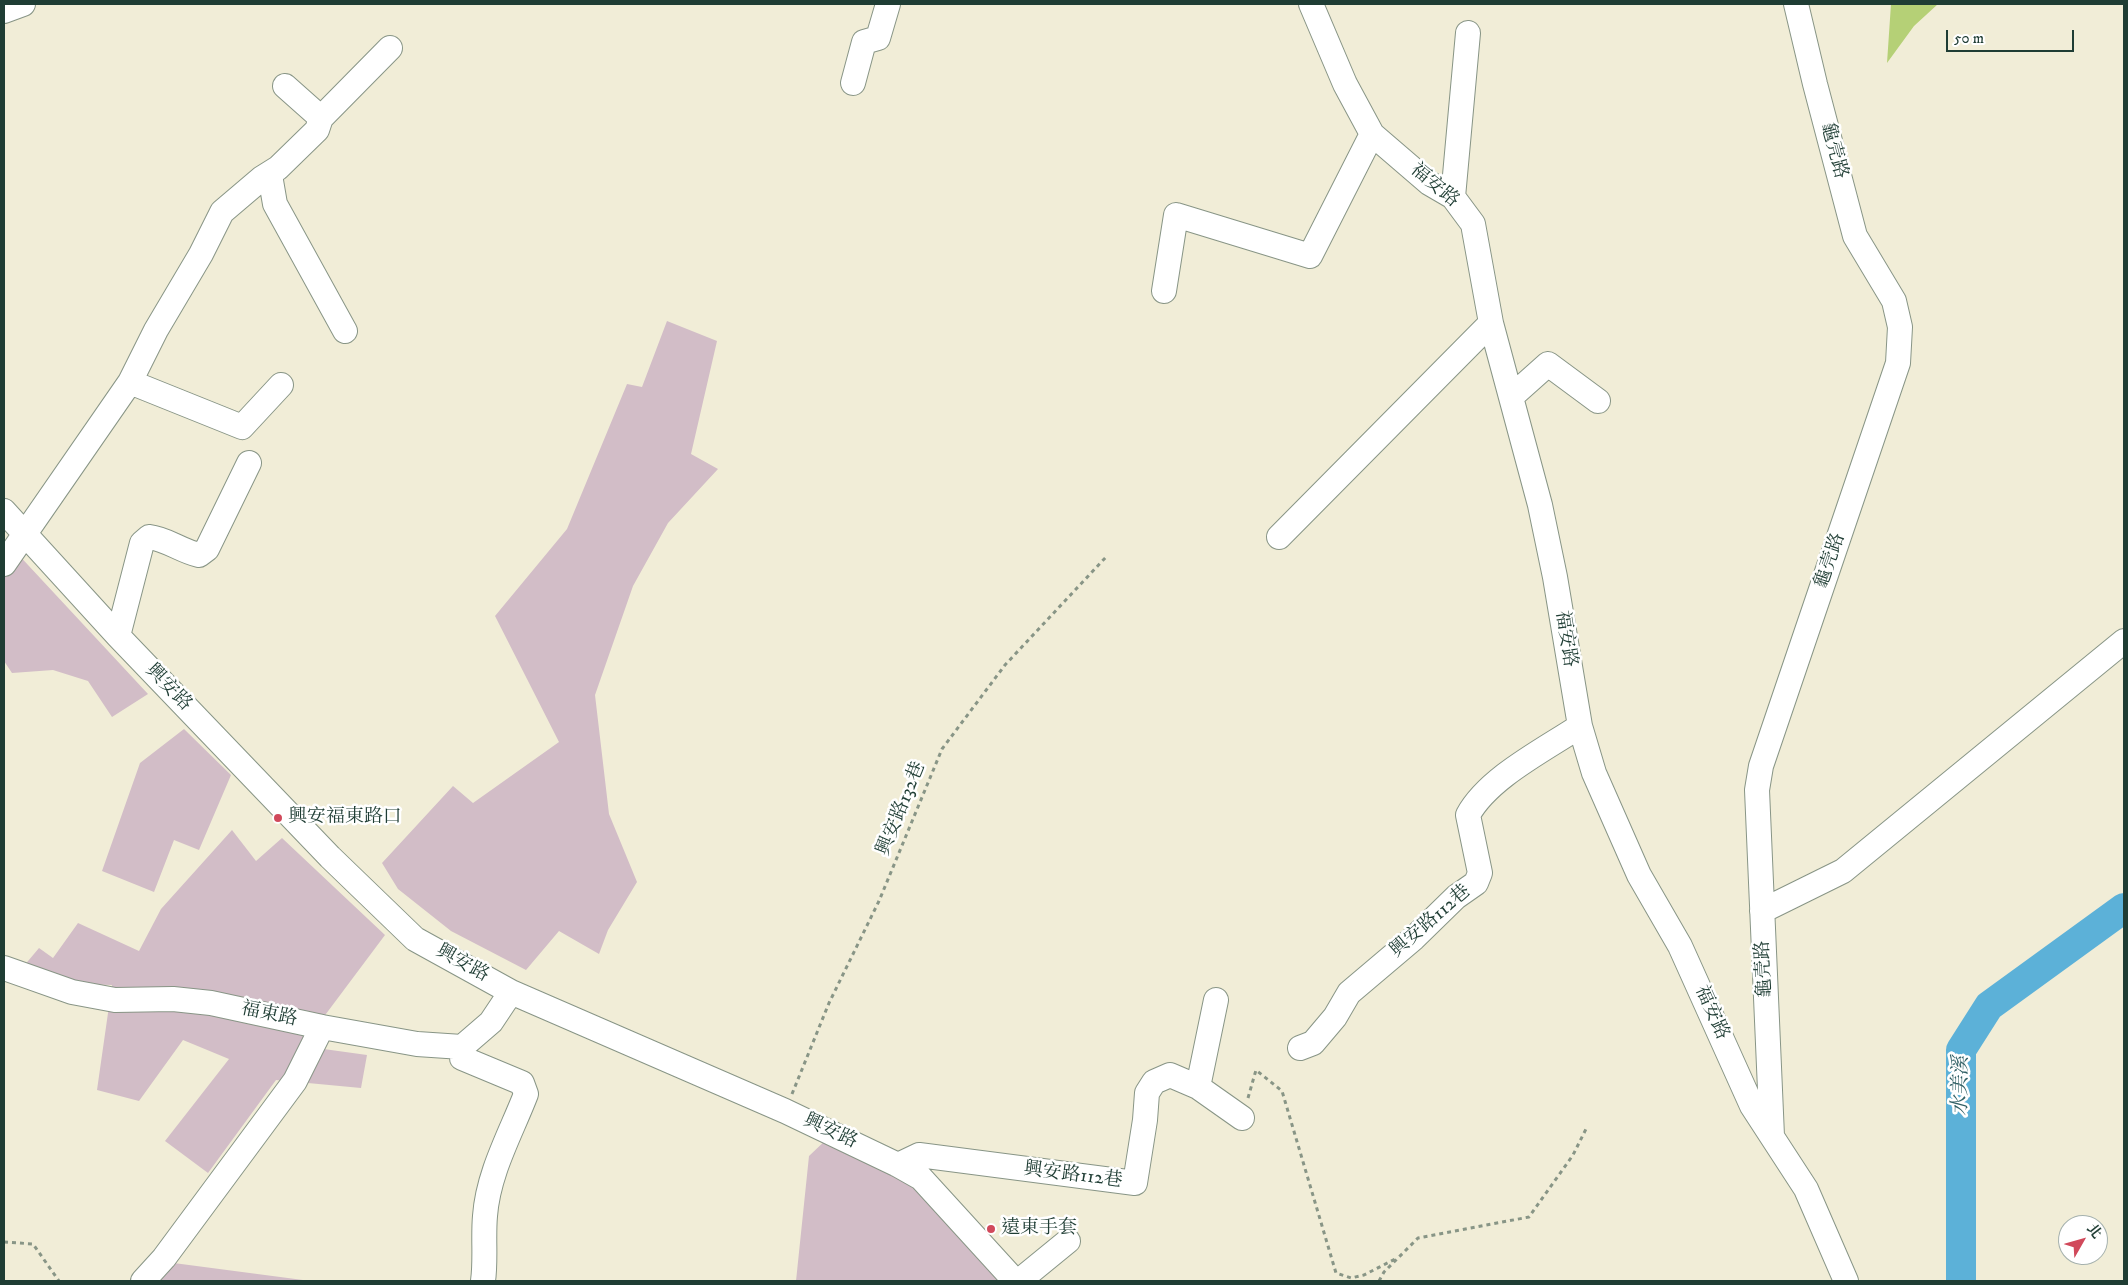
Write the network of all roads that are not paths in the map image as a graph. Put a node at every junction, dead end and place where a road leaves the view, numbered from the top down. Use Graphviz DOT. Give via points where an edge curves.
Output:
graph roads {
  1 [pos="23,4"];
  2 [pos="888,4"];
  3 [pos="1311,4"];
  4 [pos="1796,4"];
  5 [pos="4,11"];
  6 [pos="1468,33"];
  7 [pos="390,48"];
  8 [pos="853,83"];
  9 [pos="285,86"];
  10 [pos="322,118"];
  11 [pos="1372,134"];
  12 [pos="270,175"];
  13 [pos="1453,197"];
  14 [pos="1164,291"];
  15 [pos="1491,323"];
  16 [pos="345,330"];
  17 [pos="130,382"];
  18 [pos="281,385"];
  19 [pos="1511,397"];
  20 [pos="1598,401"];
  21 [pos="249,463"];
  22 [pos="4,511"];
  23 [pos="26,534"];
  24 [pos="1279,537"];
  25 [pos="4,564"];
  26 [pos="118,636"];
  27 [pos="2124,641"];
  28 [pos="1580,726"];
  29 [pos="1762,911"];
  30 [pos="4,968"];
  31 [pos="511,992"];
  32 [pos="1216,1000"];
  33 [pos="322,1027"];
  34 [pos="462,1047"];
  35 [pos="1300,1048"];
  36 [pos="1198,1087"];
  37 [pos="1242,1118"];
  38 [pos="1772,1136"];
  39 [pos="898,1165"];
  40 [pos="1068,1242"];
  41 [pos="143,1281"];
  42 [pos="483,1281"];
  43 [pos="1017,1281"];
  44 [pos="1846,1281"];
  1 -- 5 [label="street"];
  2 -- 8 [label="street" via="878,38 864,42"];
  3 -- 11 [label="street, 福安路" via="1345,84"];
  4 -- 29 [label="street, 龜壳路" via="1855,236 1894,301 1900,327 1898,363 1761,766 1757,790"];
  6 -- 13 [label="street"];
  7 -- 10 [label="street"];
  9 -- 10 [label="street"];
  10 -- 12 [label="street" via="317,130"];
  11 -- 13 [label="street, 福安路" via="1429,183"];
  11 -- 14 [label="street" via="1310,256 1176,215"];
  12 -- 16 [label="street" via="275,204"];
  12 -- 17 [label="street" via="262,178 222,212"];
  13 -- 15 [label="street, 福安路" via="1473,224"];
  15 -- 19 [label="street, 福安路"];
  15 -- 24 [label="street"];
  17 -- 18 [label="street" via="242,427"];
  17 -- 23 [label="street"];
  19 -- 20 [label="street" via="1548,364"];
  19 -- 28 [label="street, 福安路" via="1540,505"];
  21 -- 26 [label="street" via="207,549 199,555 188,553 162,538 149,537 142,543"];
  22 -- 23 [label="street, 興安路"];
  23 -- 25 [label="street"];
  23 -- 26 [label="street, 興安路"];
  26 -- 31 [label="street, 興安路" via="330,857 415,938"];
  27 -- 29 [label="street" via="1843,871"];
  28 -- 35 [label="street, 興安路112巷" via="1488,788 1475,801 1468,815 1480,873 1476,883 1456,897 1349,993 1335,1017 1313,1043"];
  28 -- 38 [label="street, 福安路" via="1594,772 1639,875 1680,946 1752,1106"];
  29 -- 38 [label="street, 龜壳路"];
  30 -- 33 [label="street, 福東路" via="72,992 115,1000 173,999 211,1003"];
  31 -- 34 [label="street" via="492,1022"];
  31 -- 39 [label="street, 興安路" via="785,1111"];
  32 -- 36 [label="street"];
  33 -- 34 [label="street, 福東路" via="417,1044"];
  33 -- 41 [label="street" via="295,1080 164,1258"];
  34 -- 42 [label="street" via="462,1058 522,1083 526,1094 492,1179 485,1216"];
  36 -- 37 [label="street, 興安路112巷"];
  36 -- 39 [label="street, 興安路112巷" via="1170,1075 1154,1082 1147,1093 1135,1183 919,1155"];
  38 -- 44 [label="street, 福安路" via="1806,1189"];
  39 -- 43 [label="street, 興安路" via="921,1178"];
  40 -- 43 [label="street"];
}
